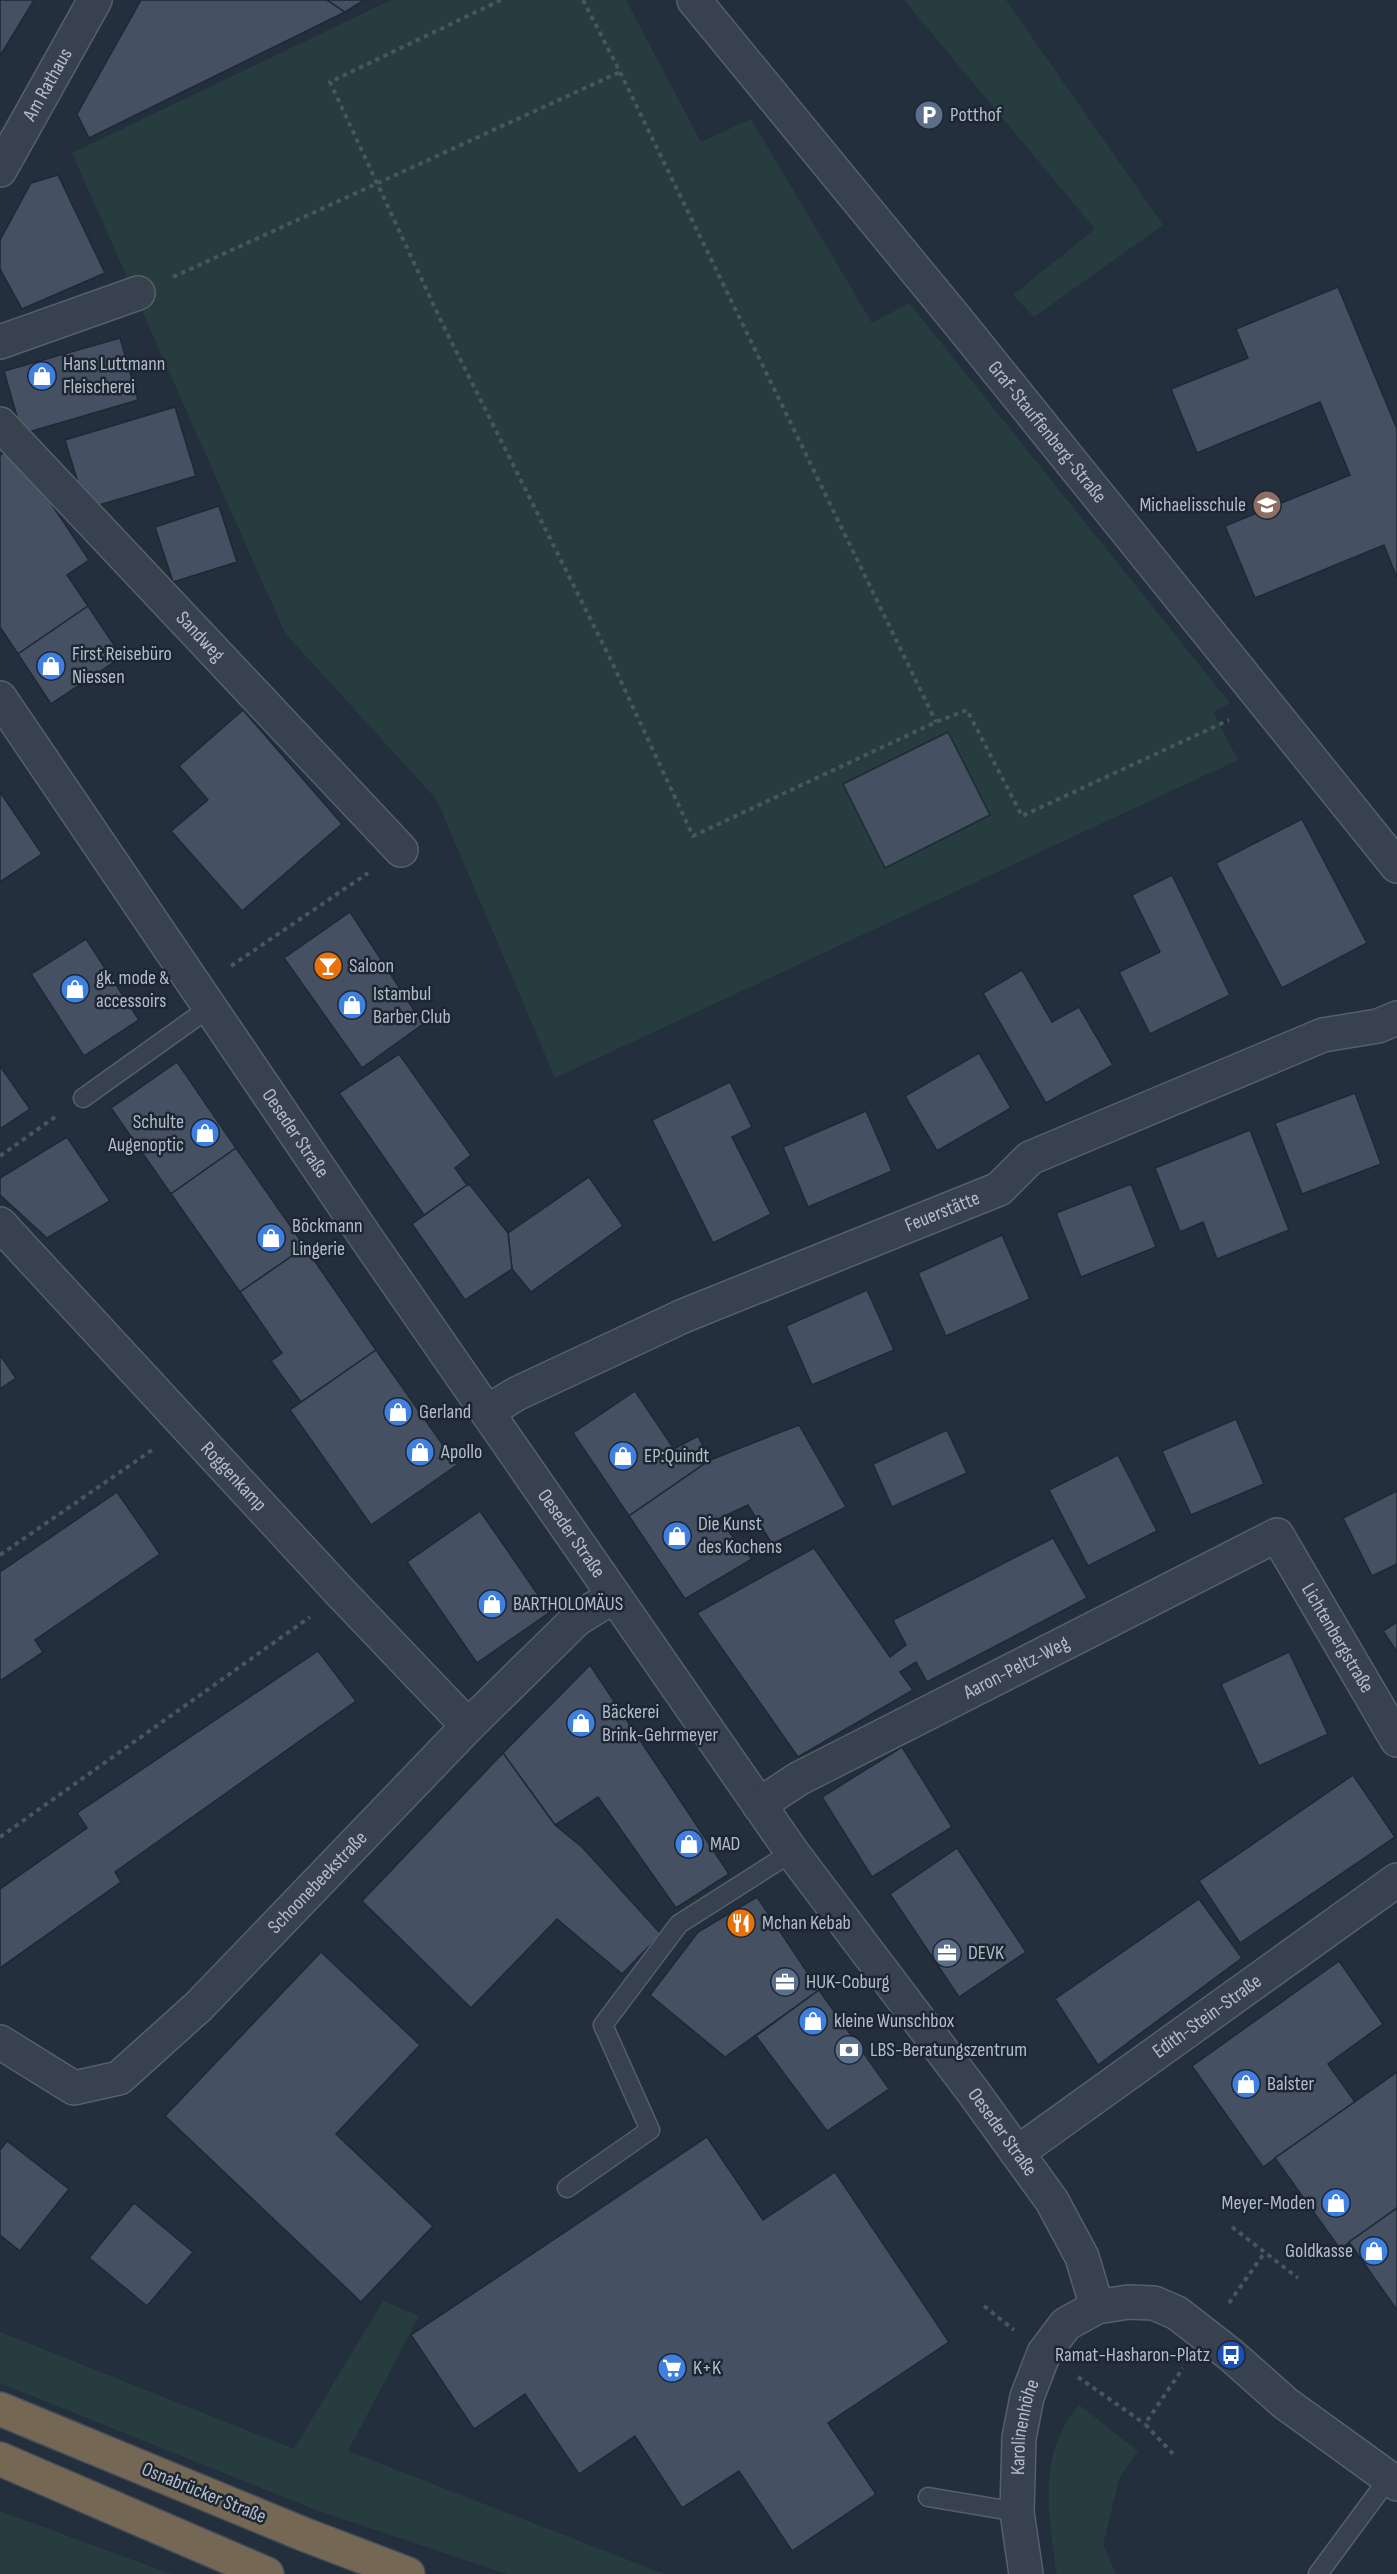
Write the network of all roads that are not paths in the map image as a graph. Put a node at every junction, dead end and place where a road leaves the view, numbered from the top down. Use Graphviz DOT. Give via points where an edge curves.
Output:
graph roads {
  1 [pos="95,0"];
  2 [pos="694,0"];
  3 [pos="0,170"];
  4 [pos="138,293"];
  5 [pos="0,342"];
  6 [pos="0,424"];
  7 [pos="0,698"];
  8 [pos="401,850"];
  9 [pos="1397,866"];
  10 [pos="203,998"];
  11 [pos="1397,1018"];
  12 [pos="83,1098"];
  13 [pos="0,1224"];
  14 [pos="487,1412"];
  15 [pos="1277,1535"];
  16 [pos="614,1596"];
  17 [pos="468,1726"];
  18 [pos="1397,1740"];
  19 [pos="759,1805"];
  20 [pos="792,1852"];
  21 [pos="1397,1880"];
  22 [pos="0,2042"];
  23 [pos="1017,2153"];
  24 [pos="567,2188"];
  25 [pos="1097,2307"];
  26 [pos="0,2409"];
  27 [pos="0,2458"];
  28 [pos="1394,2477"];
  29 [pos="928,2497"];
  30 [pos="1017,2512"];
  31 [pos="267,2574"];
  32 [pos="408,2574"];
  33 [pos="1026,2574"];
  34 [pos="1318,2574"];
  1 -- 3 [label="street, Am Rathaus"];
  2 -- 9 [label="street, Graf-Stauffenberg-Straße"];
  4 -- 5 [label="street"];
  6 -- 8 [label="street, Sandweg"];
  7 -- 10 [label="street, Oeseder Straße"];
  10 -- 12 [label="lane"];
  10 -- 14 [label="street, Oeseder Straße"];
  11 -- 14 [label="street, Feuerstätte" via="1378,1026 1323,1035 1030,1158 999,1189 683,1316 516,1394"];
  13 -- 17 [label="street, Roggenkamp"];
  14 -- 16 [label="street, Oeseder Straße"];
  15 -- 18 [label="street, Lichtenbergstraße"];
  15 -- 19 [label="street, Aaron-Peltz-Weg" via="798,1779"];
  16 -- 17 [label="street, Schoonebeekstraße" via="578,1619"];
  16 -- 19 [label="street, Oeseder Straße"];
  17 -- 22 [label="street, Schoonebeekstraße" via="199,2006 119,2078 74,2088"];
  19 -- 20 [label="street, Oeseder Straße"];
  20 -- 23 [label="street, Oeseder Straße"];
  20 -- 24 [label="lane" via="679,1924 603,2025 650,2130"];
  21 -- 23 [label="street, Edith-Stein-Straße"];
  23 -- 25 [label="street, Oeseder Straße" via="1052,2201 1082,2257"];
  25 -- 28 [label="street" via="1154,2303 1177,2313 1285,2403"];
  25 -- 30 [label="street, Karolinenhöhe" via="1066,2324 1044,2353 1027,2397 1019,2438"];
  26 -- 32 [label="highway, Osnabrücker Straße"];
  27 -- 31 [label="highway"];
  28 -- 34 [label="lane"];
  29 -- 30 [label="lane"];
  30 -- 33 [label="street, Karolinenhöhe"];
}
